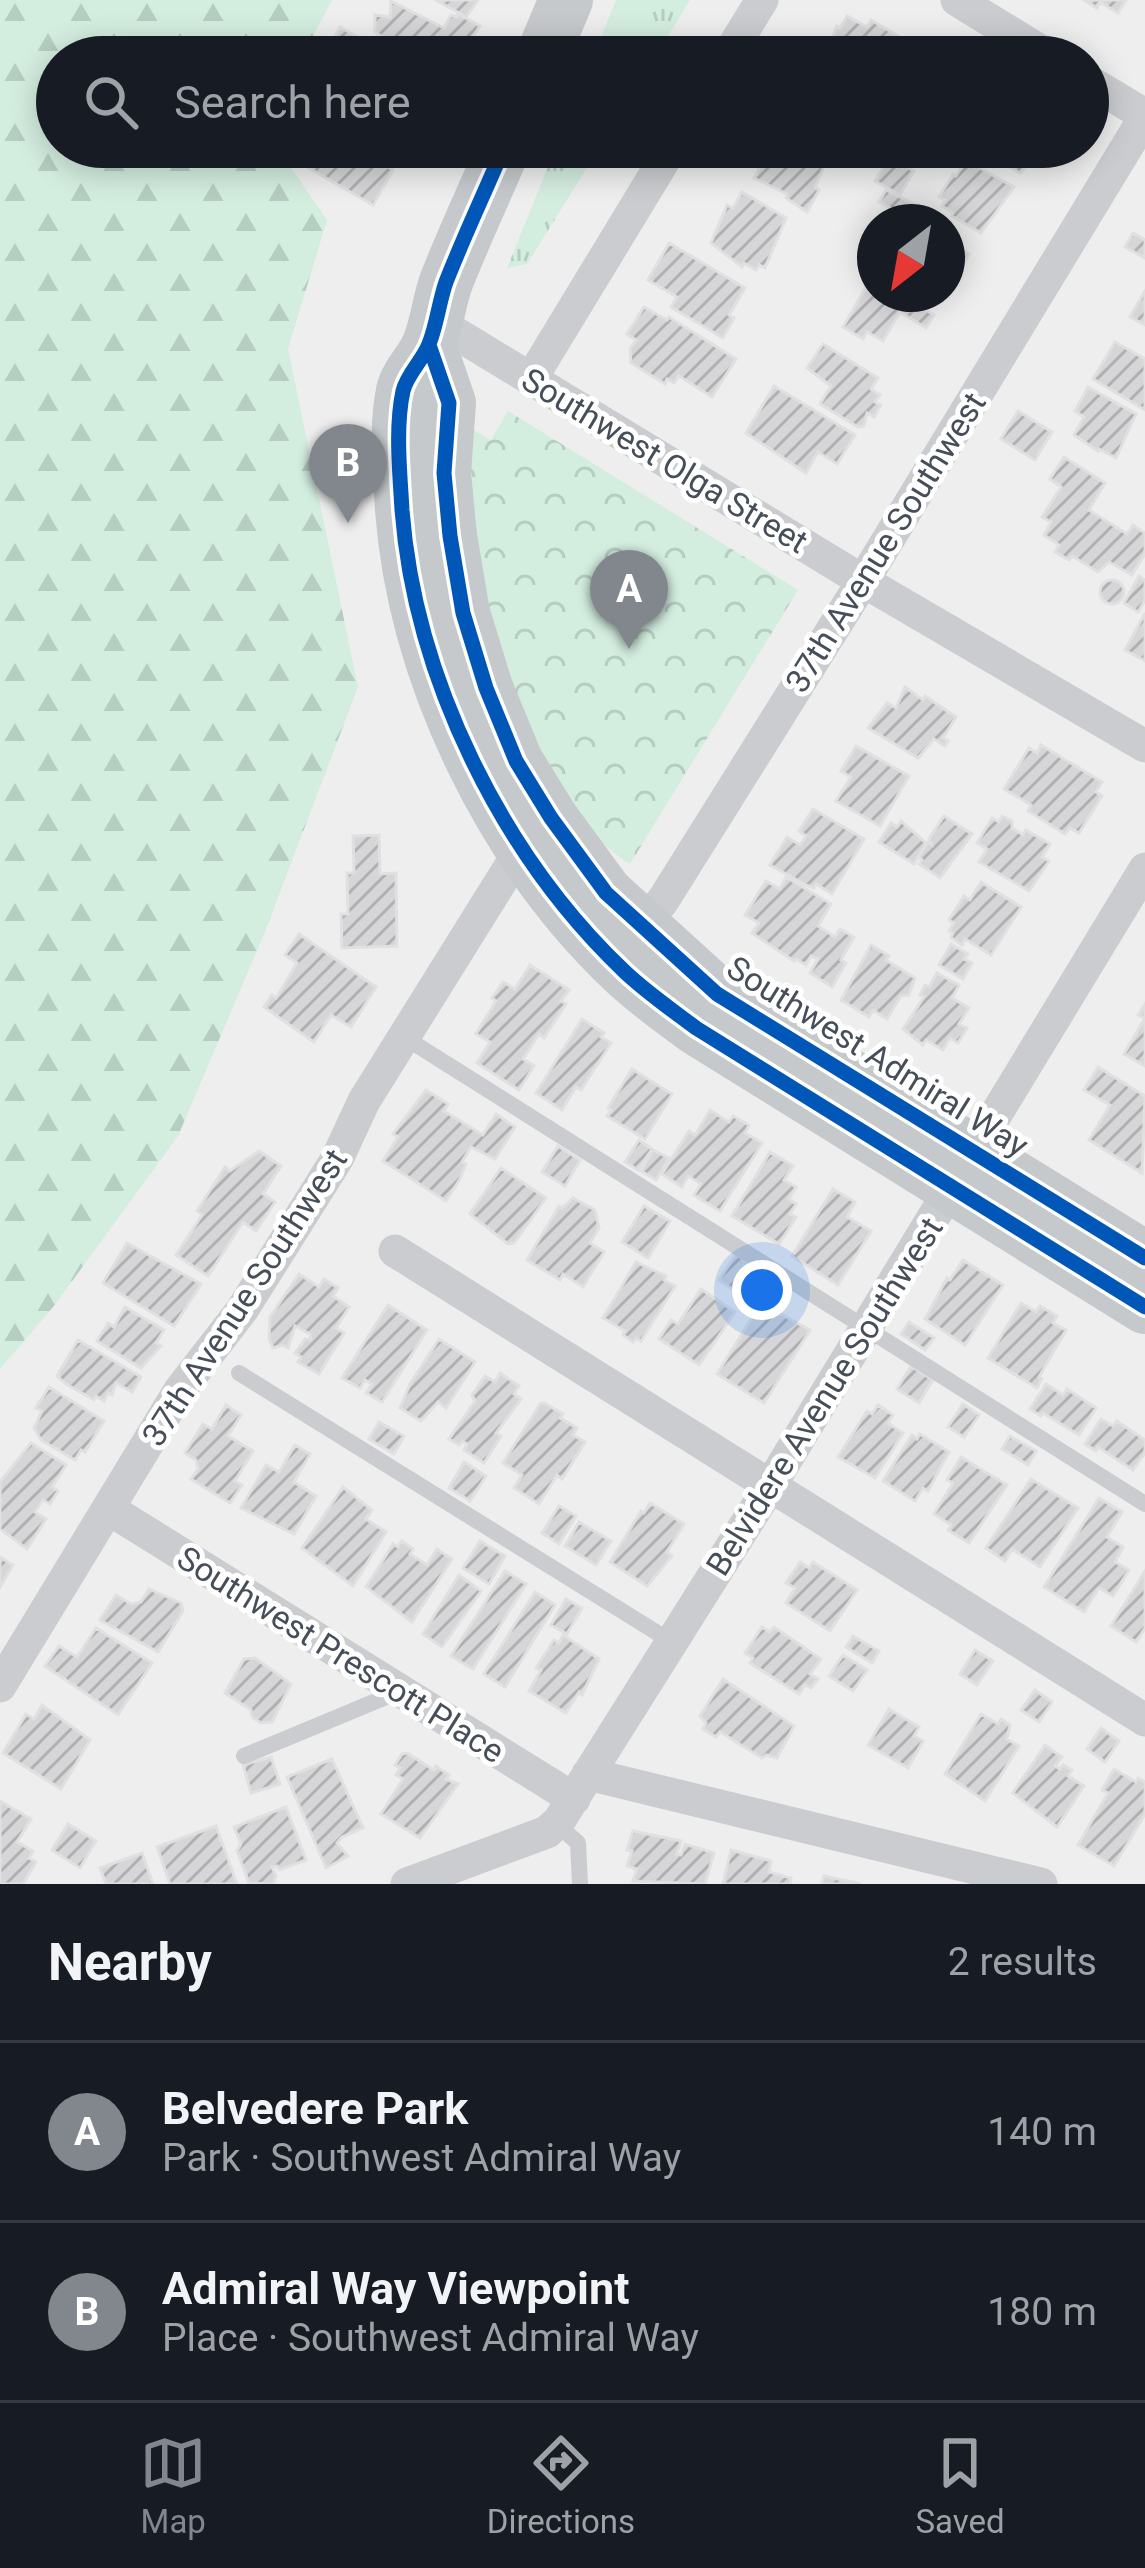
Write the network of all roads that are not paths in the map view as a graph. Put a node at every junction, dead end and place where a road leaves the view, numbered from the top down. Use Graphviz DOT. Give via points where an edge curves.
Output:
graph roads {
  1 [pos="566,0"];
  2 [pos="762,0"];
  3 [pos="956,0"];
  4 [pos="551,36"];
  5 [pos="740,36"];
  6 [pos="1015,36"];
  7 [pos="1109,94"];
  8 [pos="1145,116"];
  9 [pos="495,168"];
  10 [pos="659,168"];
  11 [pos="432,333"];
  12 [pos="531,379"];
  13 [pos="863,581"];
  14 [pos="1145,746"];
  15 [pos="523,845"];
  16 [pos="1145,868"];
  17 [pos="622,939"];
  18 [pos="404,1037"];
  19 [pos="963,1170"];
  20 [pos="394,1251"];
  21 [pos="1145,1258"];
  22 [pos="1145,1307"];
  23 [pos="867,1328"];
  24 [pos="239,1373"];
  25 [pos="770,1486"];
  26 [pos="1145,1504"];
  27 [pos="109,1509"];
  28 [pos="672,1642"];
  29 [pos="0,1686"];
  30 [pos="400,1692"];
  31 [pos="1145,1720"];
  32 [pos="244,1756"];
  33 [pos="573,1799"];
  34 [pos="407,1884"];
  35 [pos="580,1884"];
  36 [pos="1041,1884"];
  1 -- 4 [label="main road"];
  2 -- 5 [label="street"];
  3 -- 6 [label="street"];
  7 -- 8 [label="street"];
  8 -- 13 [label="street, 37th Avenue Southwest"];
  9 -- 11 [label="main road, Southwest Admiral Way"];
  10 -- 12 [label="street"];
  11 -- 12 [label="street, Southwest Olga Street"];
  11 -- 15 [label="main road, Southwest Admiral Way" via="403,389 405,541 447,706"];
  11 -- 17 [label="main road, Southwest Admiral Way" via="449,403 450,536 486,688 516,761 606,893"];
  12 -- 13 [label="street, Southwest Olga Street"];
  13 -- 14 [label="street, Southwest Olga Street"];
  13 -- 17 [label="street, 37th Avenue Southwest" via="662,902"];
  15 -- 17 [label="main road, Southwest Admiral Way" via="578,923"];
  15 -- 18 [label="street, 37th Avenue Southwest"];
  16 -- 19 [label="street, Belvidere Avenue Southwest"];
  17 -- 19 [label="main road, Southwest Admiral Way" via="625,973 695,1028"];
  18 -- 23 [label="lane"];
  18 -- 27 [label="street, 37th Avenue Southwest" via="254,1292 180,1390"];
  19 -- 21 [label="main road, Southwest Admiral Way"];
  19 -- 22 [label="main road, Southwest Admiral Way"];
  19 -- 23 [label="street, Belvidere Avenue Southwest"];
  20 -- 25 [label="street"];
  23 -- 25 [label="street, Belvidere Avenue Southwest"];
  23 -- 26 [label="lane"];
  24 -- 28 [label="lane"];
  25 -- 28 [label="street, Belvidere Avenue Southwest"];
  25 -- 31 [label="street"];
  27 -- 29 [label="street, 37th Avenue Southwest"];
  27 -- 30 [label="street, Southwest Prescott Place"];
  28 -- 33 [label="street, Belvidere Avenue Southwest"];
  30 -- 32 [label="lane"];
  30 -- 33 [label="street, Southwest Prescott Place"];
  33 -- 34 [label="street" via="547,1832"];
  33 -- 35 [label="lane"];
  33 -- 36 [label="street, Southwest Prescott Place"];
}
